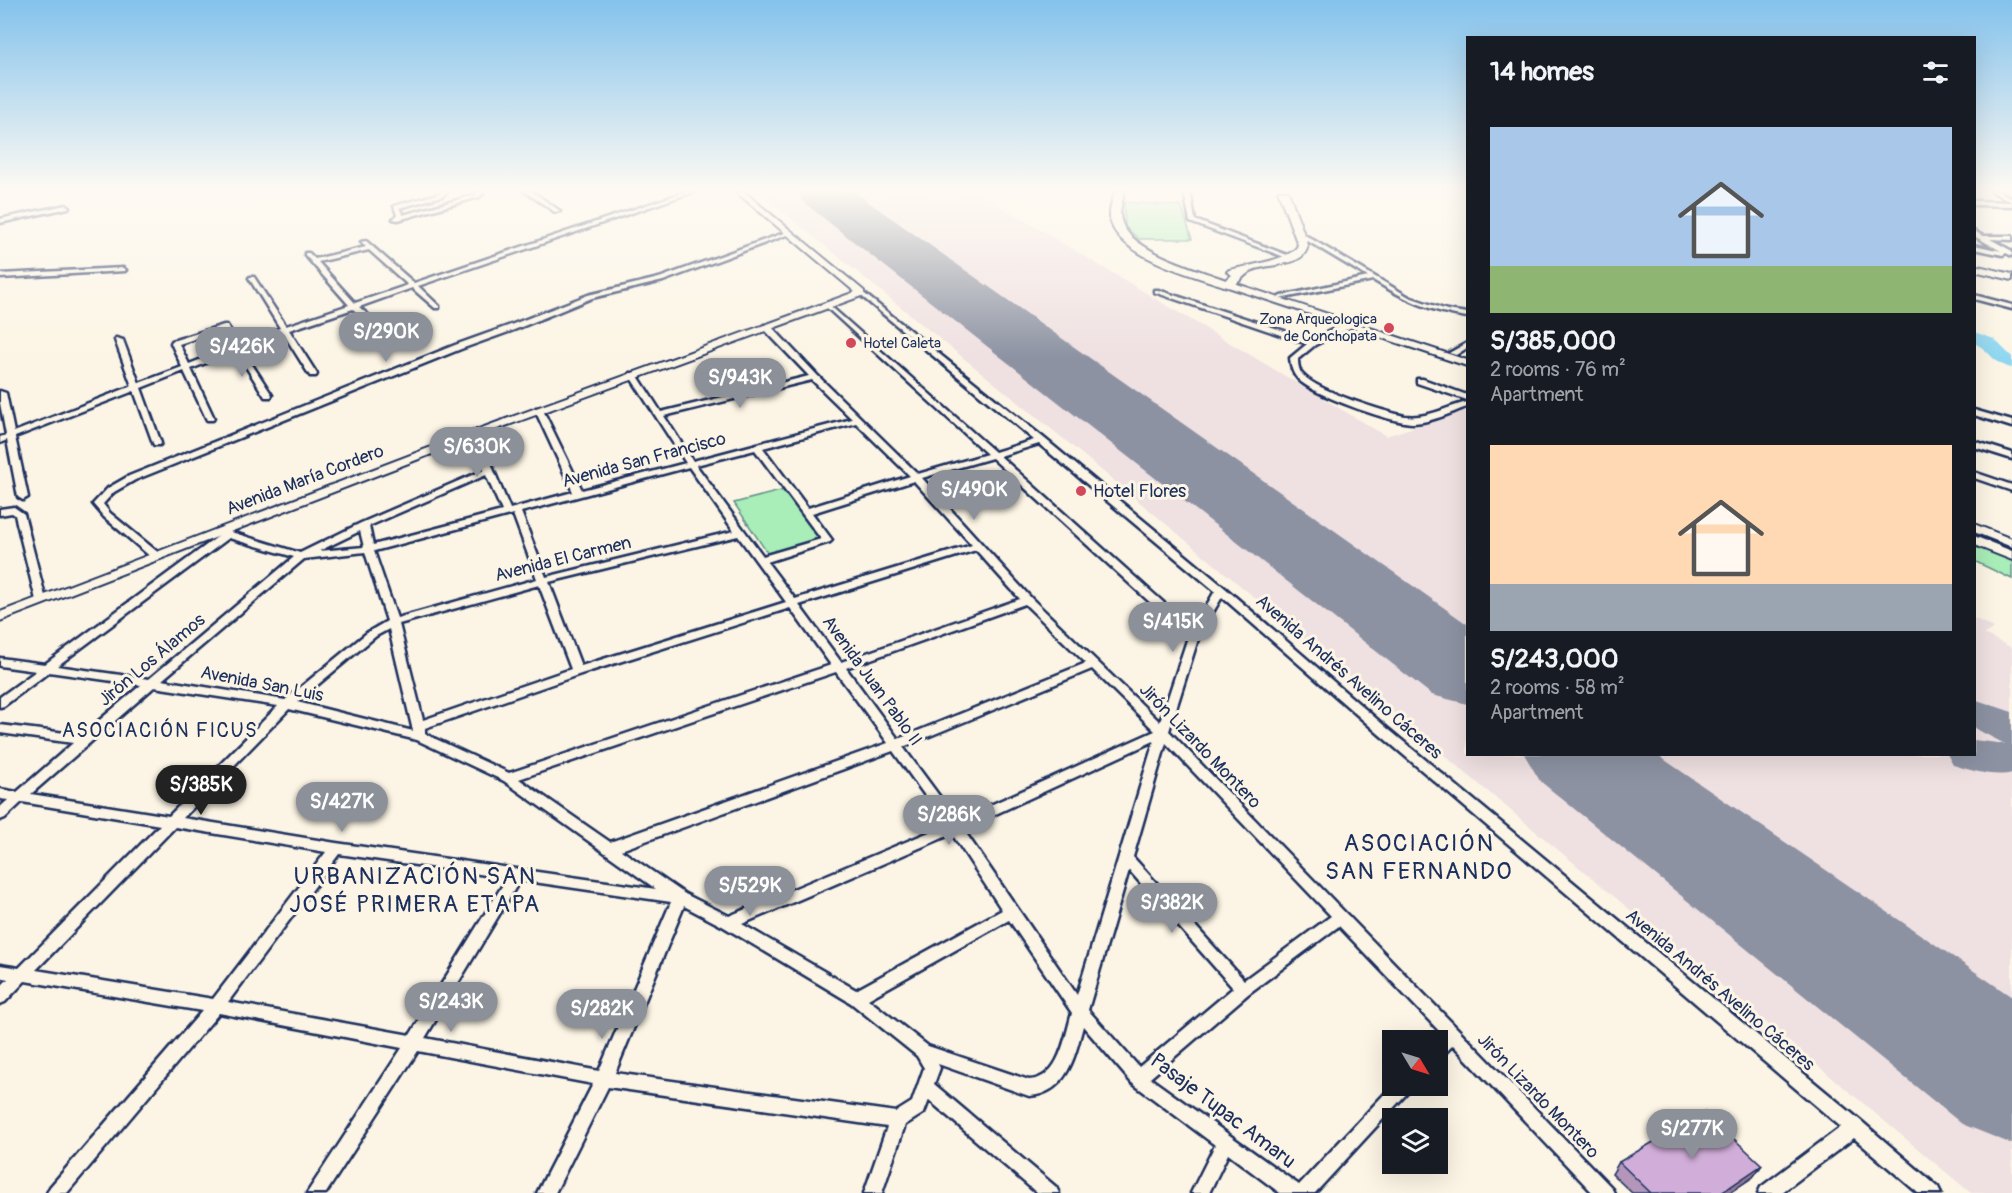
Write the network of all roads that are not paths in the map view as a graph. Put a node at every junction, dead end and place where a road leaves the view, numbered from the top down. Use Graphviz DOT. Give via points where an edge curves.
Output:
graph roads {
  1 [pos="528,247"];
  2 [pos="753,247"];
  3 [pos="805,247"];
  4 [pos="1141,247"];
  5 [pos="1261,247"];
  6 [pos="1301,247"];
  7 [pos="1321,247"];
  8 [pos="1976,247"];
  9 [pos="1999,247"];
  10 [pos="371,248"];
  11 [pos="307,254"];
  12 [pos="2012,254"];
  13 [pos="1292,258"];
  14 [pos="313,261"];
  15 [pos="1976,268"];
  16 [pos="123,270"];
  17 [pos="1245,271"];
  18 [pos="1202,275"];
  19 [pos="0,276"];
  20 [pos="2012,277"];
  21 [pos="252,278"];
  22 [pos="1375,278"];
  23 [pos="1228,284"];
  24 [pos="415,285"];
  25 [pos="1156,291"];
  26 [pos="861,293"];
  27 [pos="1281,298"];
  28 [pos="1976,298"];
  29 [pos="353,305"];
  30 [pos="827,305"];
  31 [pos="437,307"];
  32 [pos="2012,307"];
  33 [pos="1446,312"];
  34 [pos="1466,315"];
  35 [pos="1466,320"];
  36 [pos="1352,323"];
  37 [pos="767,327"];
  38 [pos="283,330"];
  39 [pos="118,340"];
  40 [pos="392,340"];
  41 [pos="1312,343"];
  42 [pos="1466,346"];
  43 [pos="237,348"];
  44 [pos="1453,353"];
  45 [pos="1466,358"];
  46 [pos="1466,363"];
  47 [pos="188,368"];
  48 [pos="313,374"];
  49 [pos="633,375"];
  50 [pos="814,377"];
  51 [pos="1420,381"];
  52 [pos="136,389"];
  53 [pos="3,393"];
  54 [pos="268,395"];
  55 [pos="1466,398"];
  56 [pos="1466,404"];
  57 [pos="539,410"];
  58 [pos="1976,413"];
  59 [pos="660,415"];
  60 [pos="210,418"];
  61 [pos="857,420"];
  62 [pos="2012,424"];
  63 [pos="477,433"];
  64 [pos="12,436"];
  65 [pos="0,440"];
  66 [pos="1042,441"];
  67 [pos="157,443"];
  68 [pos="1976,445"];
  69 [pos="758,447"];
  70 [pos="992,455"];
  71 [pos="2012,456"];
  72 [pos="691,464"];
  73 [pos="489,471"];
  74 [pos="1976,476"];
  75 [pos="916,477"];
  76 [pos="2012,488"];
  77 [pos="579,494"];
  78 [pos="23,497"];
  79 [pos="512,511"];
  80 [pos="0,512"];
  81 [pos="807,512"];
  82 [pos="364,525"];
  83 [pos="1976,529"];
  84 [pos="741,532"];
  85 [pos="223,533"];
  86 [pos="1976,541"];
  87 [pos="2012,543"];
  88 [pos="977,546"];
  89 [pos="369,549"];
  90 [pos="156,556"];
  91 [pos="301,556"];
  92 [pos="2012,556"];
  93 [pos="762,560"];
  94 [pos="542,581"];
  95 [pos="1221,590"];
  96 [pos="41,600"];
  97 [pos="1027,600"];
  98 [pos="793,605"];
  99 [pos="0,617"];
  100 [pos="393,622"];
  101 [pos="1194,636"];
  102 [pos="0,662"];
  103 [pos="1092,665"];
  104 [pos="838,667"];
  105 [pos="48,669"];
  106 [pos="577,672"];
  107 [pos="154,683"];
  108 [pos="0,703"];
  109 [pos="287,704"];
  110 [pos="0,729"];
  111 [pos="420,731"];
  112 [pos="1163,732"];
  113 [pos="84,740"];
  114 [pos="896,745"];
  115 [pos="508,778"];
  116 [pos="0,794"];
  117 [pos="21,798"];
  118 [pos="0,815"];
  119 [pos="173,822"];
  120 [pos="955,826"];
  121 [pos="336,848"];
  122 [pos="610,848"];
  123 [pos="1125,857"];
  124 [pos="517,874"];
  125 [pos="680,898"];
  126 [pos="1011,912"];
  127 [pos="1339,918"];
  128 [pos="729,923"];
  129 [pos="0,971"];
  130 [pos="22,975"];
  131 [pos="1243,989"];
  132 [pos="0,997"];
  133 [pos="856,998"];
  134 [pos="216,1006"];
  135 [pos="1080,1010"];
  136 [pos="1452,1035"];
  137 [pos="1448,1039"];
  138 [pos="414,1043"];
  139 [pos="923,1051"];
  140 [pos="1138,1078"];
  141 [pos="604,1079"];
  142 [pos="926,1087"];
  143 [pos="1394,1096"];
  144 [pos="898,1120"];
  145 [pos="1856,1127"];
  146 [pos="1225,1143"];
  147 [pos="56,1193"];
  148 [pos="316,1193"];
  149 [pos="546,1193"];
  150 [pos="873,1193"];
  151 [pos="1050,1193"];
  152 [pos="1200,1193"];
  153 [pos="1295,1193"];
  154 [pos="1303,1193"];
  155 [pos="1605,1193"];
  156 [pos="1767,1193"];
  157 [pos="1932,1193"];
  1 -- 24 [label="street"];
  2 -- 90 [label="street" via="670,278 590,296 549,310 132,478 111,490 98,504"];
  3 -- 26 [label="street, Avenida Andrés Avelino Cáceres"];
  4 -- 18 [label="highway" via="1175,266"];
  5 -- 13 [label="street"];
  6 -- 13 [label="highway"];
  7 -- 22 [label="street"];
  8 -- 12 [label="street"];
  9 -- 12 [label="street"];
  10 -- 14 [label="street"];
  10 -- 24 [label="street"];
  11 -- 14 [label="street"];
  13 -- 17 [label="highway"];
  14 -- 29 [label="street"];
  15 -- 20 [label="highway"];
  16 -- 19 [label="street"];
  17 -- 18 [label="highway"];
  17 -- 23 [label="highway"];
  18 -- 23 [label="highway"];
  21 -- 38 [label="street"];
  22 -- 27 [label="street"];
  22 -- 33 [label="street" via="1407,298"];
  23 -- 27 [label="street"];
  23 -- 36 [label="street"];
  24 -- 29 [label="street"];
  24 -- 31 [label="street"];
  25 -- 41 [label="street"];
  26 -- 30 [label="street, Avenida María Cordero"];
  26 -- 66 [label="street, Avenida Andrés Avelino Cáceres"];
  27 -- 36 [label="street"];
  28 -- 32 [label="street"];
  29 -- 38 [label="street"];
  29 -- 40 [label="street"];
  30 -- 37 [label="street, Avenida María Cordero"];
  30 -- 70 [label="street"];
  33 -- 34 [label="street"];
  33 -- 35 [label="street"];
  36 -- 41 [label="street"];
  36 -- 44 [label="street"];
  36 -- 46 [label="street"];
  37 -- 49 [label="street, Avenida María Cordero"];
  37 -- 50 [label="street, Jirón Lizardo Montero"];
  38 -- 43 [label="street"];
  38 -- 48 [label="street"];
  39 -- 52 [label="street"];
  41 -- 56 [label="street" via="1294,358 1294,365 1299,377 1327,392 1411,421"];
  42 -- 44 [label="street"];
  43 -- 47 [label="street"];
  43 -- 47 [label="street" via="224,327 175,343"];
  43 -- 54 [label="street"];
  44 -- 45 [label="street"];
  47 -- 52 [label="street"];
  47 -- 60 [label="street"];
  49 -- 57 [label="street, Avenida María Cordero"];
  49 -- 59 [label="street, Avenida Juan Pablo II"];
  50 -- 59 [label="street"];
  50 -- 61 [label="street, Jirón Lizardo Montero"];
  51 -- 55 [label="street"];
  52 -- 64 [label="street"];
  52 -- 67 [label="street"];
  53 -- 64 [label="street"];
  57 -- 63 [label="street, Avenida María Cordero"];
  57 -- 77 [label="street"];
  58 -- 62 [label="street"];
  59 -- 72 [label="street, Avenida Juan Pablo II"];
  61 -- 69 [label="street, Avenida San Francisco"];
  61 -- 75 [label="street, Jirón Lizardo Montero"];
  63 -- 73 [label="street"];
  63 -- 85 [label="street, Avenida María Cordero"];
  64 -- 65 [label="street"];
  64 -- 78 [label="street"];
  66 -- 70 [label="street"];
  66 -- 95 [label="street, Avenida Andrés Avelino Cáceres"];
  68 -- 71 [label="street"];
  69 -- 72 [label="street, Avenida San Francisco"];
  69 -- 81 [label="street"];
  70 -- 75 [label="street"];
  70 -- 101 [label="street"];
  72 -- 77 [label="street, Avenida San Francisco"];
  72 -- 84 [label="street, Avenida Juan Pablo II"];
  73 -- 79 [label="street"];
  73 -- 82 [label="street, Jirón Los Álamos"];
  74 -- 76 [label="street"];
  75 -- 81 [label="street"];
  75 -- 88 [label="street, Jirón Lizardo Montero"];
  77 -- 79 [label="street, Avenida San Francisco"];
  79 -- 89 [label="street, Avenida San Francisco"];
  79 -- 94 [label="street"];
  80 -- 96 [label="street" via="14,510 19,514"];
  81 -- 93 [label="street" via="827,540"];
  82 -- 89 [label="street"];
  82 -- 91 [label="street, Jirón Los Álamos"];
  83 -- 87 [label="street"];
  84 -- 93 [label="street, Avenida Juan Pablo II"];
  84 -- 94 [label="street, Avenida El Carmen"];
  85 -- 90 [label="street, Avenida María Cordero"];
  85 -- 91 [label="street"];
  85 -- 105 [label="street"];
  86 -- 92 [label="street"];
  88 -- 97 [label="street, Jirón Lizardo Montero"];
  88 -- 98 [label="street"];
  89 -- 91 [label="street, Avenida San Francisco"];
  89 -- 100 [label="street"];
  90 -- 96 [label="street, Avenida María Cordero"];
  91 -- 107 [label="street, Jirón Los Álamos"];
  93 -- 98 [label="street, Avenida Juan Pablo II"];
  94 -- 100 [label="street, Avenida El Carmen"];
  94 -- 106 [label="street"];
  95 -- 101 [label="street"];
  95 -- 145 [label="street, Avenida Andrés Avelino Cáceres" via="1392,739"];
  96 -- 99 [label="street, Avenida María Cordero"];
  97 -- 103 [label="street, Jirón Lizardo Montero"];
  97 -- 104 [label="street"];
  98 -- 104 [label="street, Avenida Juan Pablo II"];
  98 -- 106 [label="street"];
  100 -- 109 [label="street, Avenida El Carmen" via="372,634"];
  100 -- 111 [label="street"];
  101 -- 112 [label="street"];
  102 -- 105 [label="street, Avenida San Luis"];
  103 -- 112 [label="street, Jirón Lizardo Montero"];
  103 -- 114 [label="street"];
  104 -- 114 [label="street, Avenida Juan Pablo II"];
  104 -- 115 [label="street"];
  105 -- 107 [label="street, Avenida San Luis"];
  105 -- 108 [label="street"];
  106 -- 111 [label="street"];
  107 -- 109 [label="street, Avenida San Luis"];
  107 -- 113 [label="street, Jirón Los Álamos"];
  109 -- 111 [label="street, Avenida San Luis"];
  109 -- 119 [label="street, Avenida El Carmen"];
  110 -- 113 [label="street"];
  111 -- 115 [label="street, Avenida San Luis"];
  112 -- 120 [label="street"];
  112 -- 123 [label="street"];
  112 -- 127 [label="street, Jirón Lizardo Montero"];
  113 -- 117 [label="street, Jirón Los Álamos"];
  114 -- 120 [label="street, Avenida Juan Pablo II"];
  114 -- 122 [label="street"];
  115 -- 122 [label="street, Avenida San Luis"];
  116 -- 117 [label="street"];
  117 -- 118 [label="street, Jirón Los Álamos"];
  117 -- 119 [label="street"];
  119 -- 121 [label="street"];
  119 -- 130 [label="street, Avenida El Carmen"];
  120 -- 126 [label="street, Avenida Juan Pablo II"];
  120 -- 128 [label="street"];
  121 -- 124 [label="street"];
  121 -- 134 [label="street"];
  122 -- 125 [label="street, Avenida San Luis"];
  123 -- 131 [label="street"];
  123 -- 135 [label="street"];
  124 -- 125 [label="street"];
  124 -- 138 [label="street"];
  125 -- 128 [label="street"];
  125 -- 141 [label="street"];
  126 -- 133 [label="street"];
  126 -- 135 [label="street, Avenida Juan Pablo II"];
  127 -- 131 [label="street"];
  127 -- 136 [label="street, Jirón Lizardo Montero"];
  128 -- 133 [label="street"];
  129 -- 130 [label="street"];
  130 -- 132 [label="street, Avenida El Carmen"];
  130 -- 134 [label="street"];
  131 -- 140 [label="street"];
  133 -- 139 [label="street"];
  134 -- 138 [label="street"];
  134 -- 147 [label="street"];
  135 -- 139 [label="street" via="1065,1062 1052,1081 1039,1089"];
  135 -- 140 [label="street, Pasaje Tupac Amaru"];
  136 -- 137 [label="street"];
  136 -- 155 [label="street, Jirón Lizardo Montero"];
  138 -- 141 [label="street"];
  138 -- 148 [label="street"];
  139 -- 142 [label="street" via="932,1068"];
  140 -- 146 [label="street, Pasaje Tupac Amaru"];
  141 -- 144 [label="street"];
  141 -- 149 [label="street"];
  142 -- 144 [label="street" via="918,1107"];
  142 -- 151 [label="street"];
  143 -- 154 [label="street"];
  144 -- 150 [label="street"];
  145 -- 156 [label="street"];
  145 -- 157 [label="street, Avenida Andrés Avelino Cáceres"];
  146 -- 152 [label="street"];
  146 -- 153 [label="street, Pasaje Tupac Amaru"];
}
